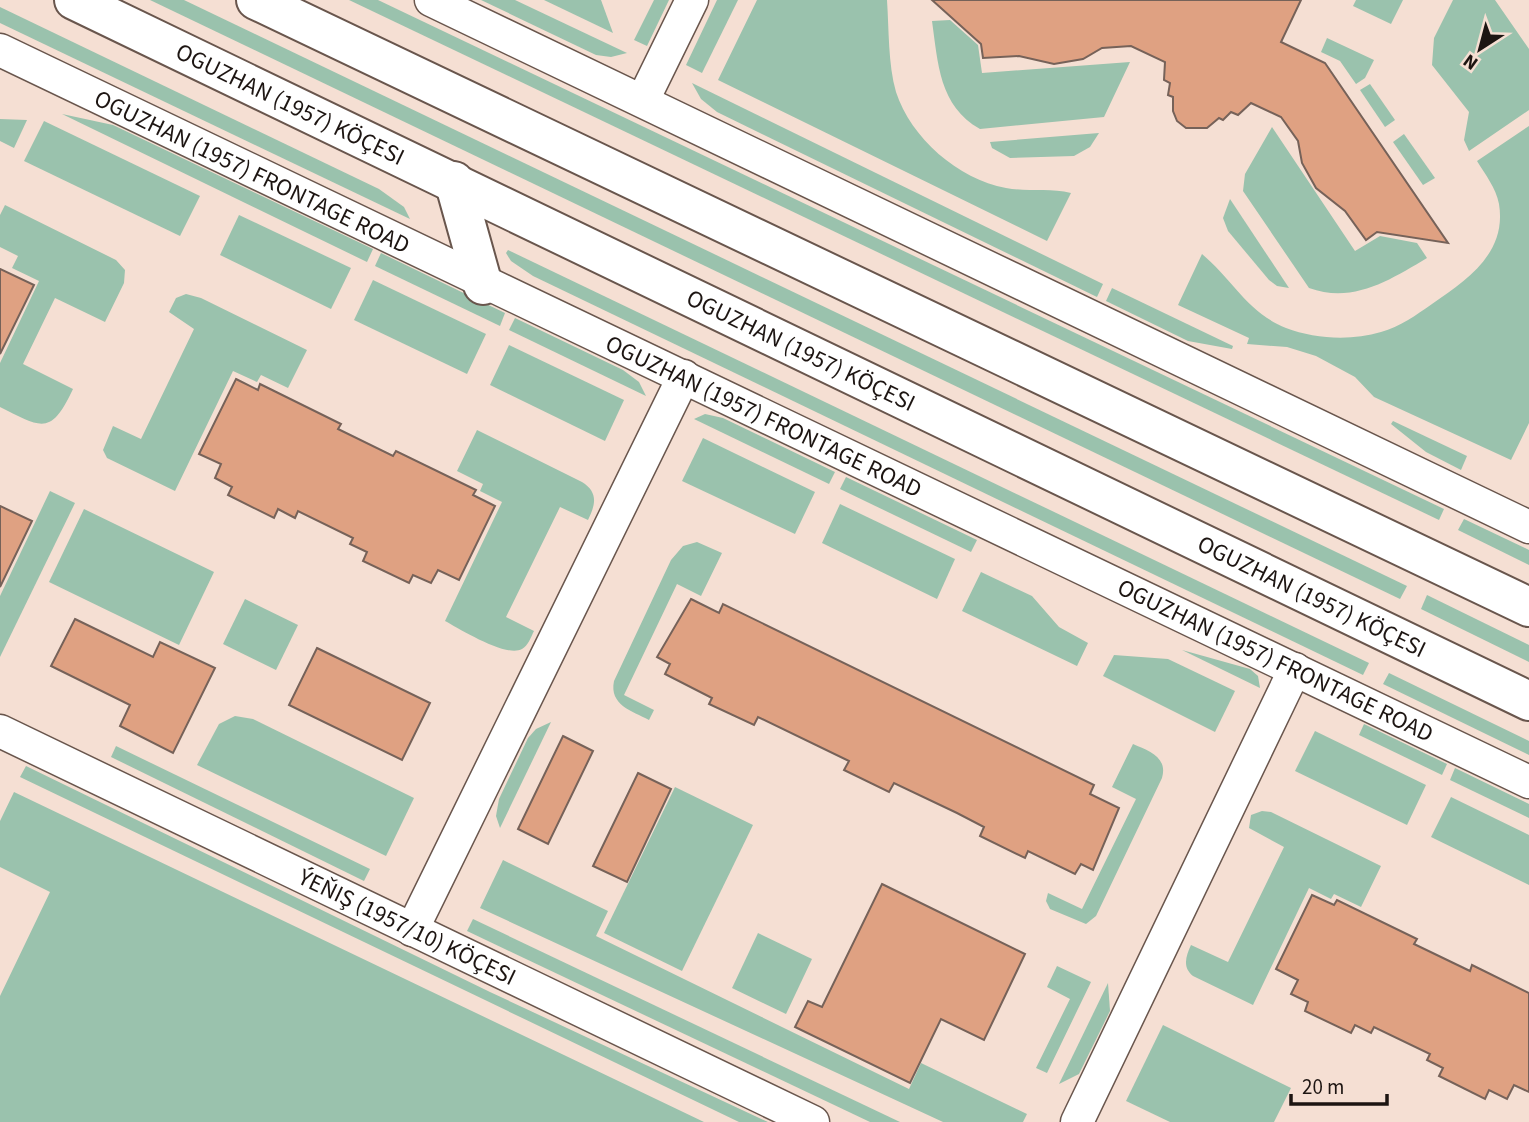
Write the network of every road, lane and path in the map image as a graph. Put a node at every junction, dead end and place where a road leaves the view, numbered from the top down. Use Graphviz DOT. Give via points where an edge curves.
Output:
graph roads {
  1 [pos="74,0"];
  2 [pos="256,0"];
  3 [pos="430,0"];
  4 [pos="692,0"];
  5 [pos="0,50"];
  6 [pos="643,100"];
  7 [pos="454,181"];
  8 [pos="483,285"];
  9 [pos="684,376"];
  10 [pos="1529,527"];
  11 [pos="1529,607"];
  12 [pos="1294,668"];
  13 [pos="1529,701"];
  14 [pos="0,731"];
  15 [pos="1529,782"];
  16 [pos="412,930"];
  17 [pos="813,1122"];
  18 [pos="1077,1122"];
  1 -- 7 [label="main road, OGUZHAN (1957) KÖÇESI"];
  2 -- 11 [label="main road"];
  3 -- 6 [label="street"];
  4 -- 6 [label="street"];
  5 -- 8 [label="street, OGUZHAN (1957) FRONTAGE ROAD"];
  6 -- 10 [label="street"];
  7 -- 8 [label="main road"];
  7 -- 13 [label="main road, OGUZHAN (1957) KÖÇESI"];
  8 -- 9 [label="street, OGUZHAN (1957) FRONTAGE ROAD"];
  9 -- 12 [label="street, OGUZHAN (1957) FRONTAGE ROAD"];
  9 -- 16 [label="street"];
  12 -- 15 [label="street, OGUZHAN (1957) FRONTAGE ROAD"];
  12 -- 18 [label="street"];
  14 -- 16 [label="street, ÝEŇIŞ (1957/10) KÖÇESI"];
  16 -- 17 [label="street, ÝEŇIŞ (1957/10) KÖÇESI"];
}
